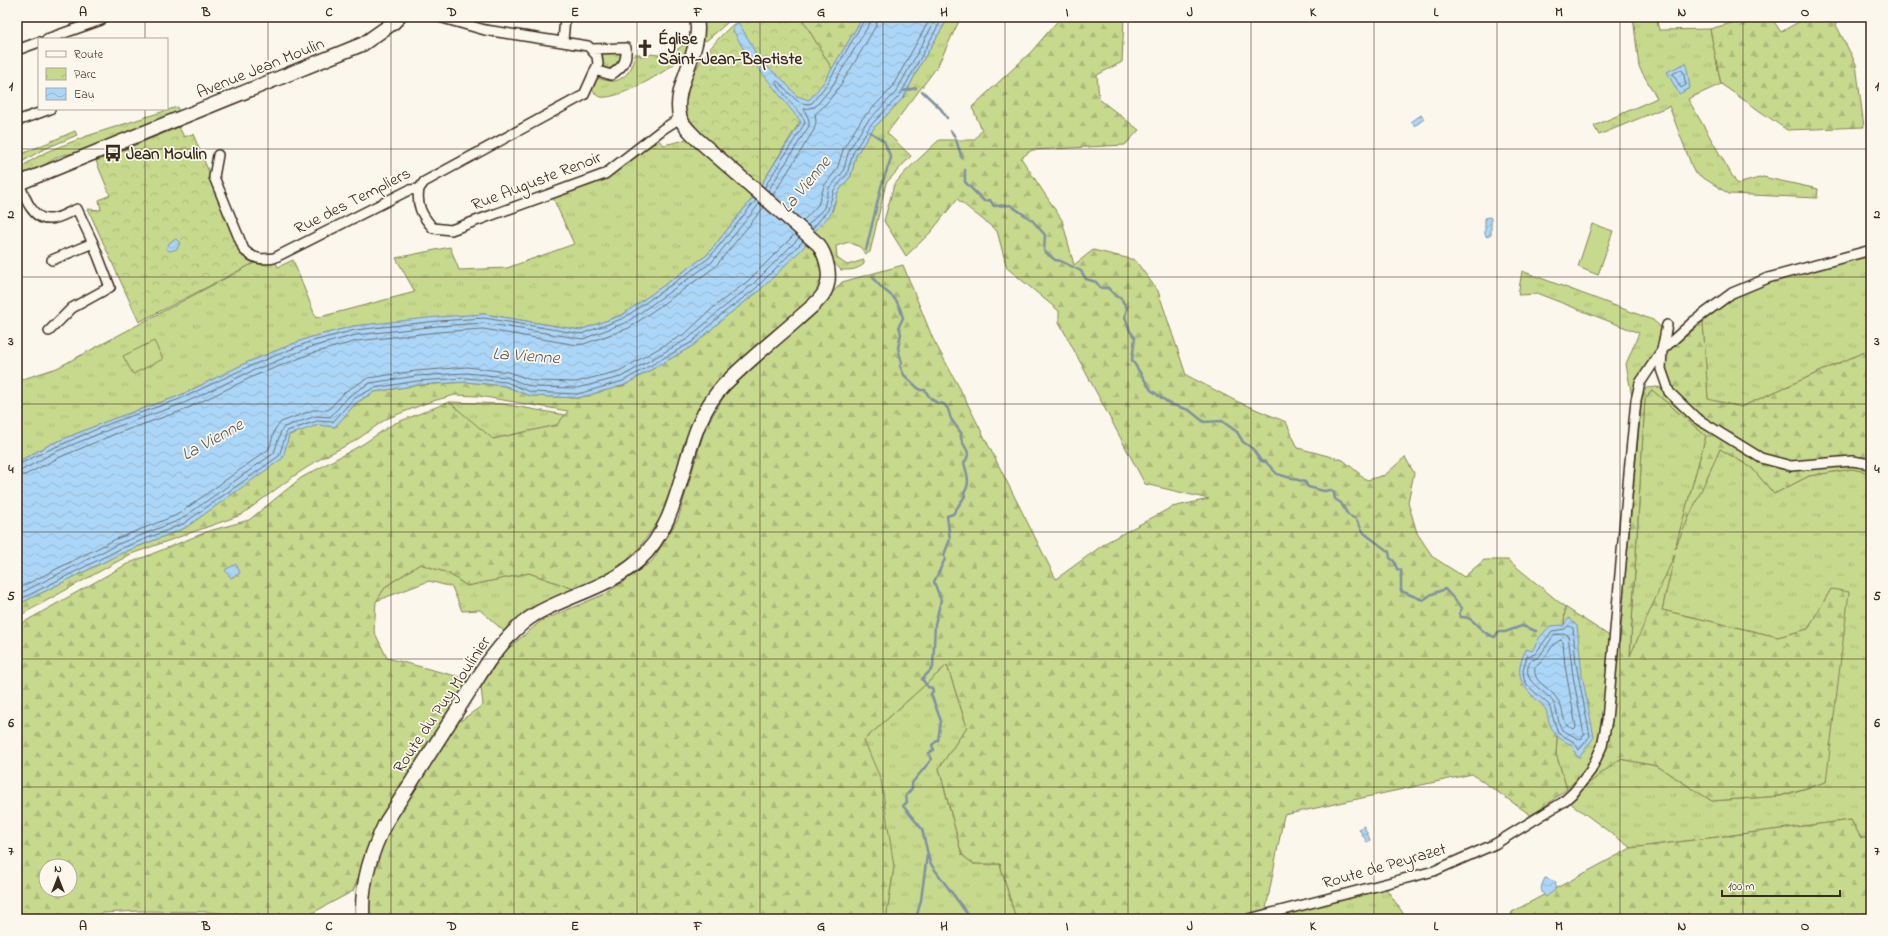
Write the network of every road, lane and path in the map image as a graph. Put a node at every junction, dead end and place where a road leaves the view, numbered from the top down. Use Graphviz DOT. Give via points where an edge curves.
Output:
graph roads {
  1 [pos="399,17"];
  2 [pos="439,17"];
  3 [pos="565,17"];
  4 [pos="696,17"];
  5 [pos="101,20"];
  6 [pos="50,38"];
  7 [pos="38,42"];
  8 [pos="563,42"];
  9 [pos="592,49"];
  10 [pos="17,50"];
  11 [pos="595,70"];
  12 [pos="47,110"];
  13 [pos="680,118"];
  14 [pos="17,121"];
  15 [pos="218,155"];
  16 [pos="18,183"];
  17 [pos="418,189"];
  18 [pos="93,243"];
  19 [pos="1871,250"];
  20 [pos="52,260"];
  21 [pos="1667,325"];
  22 [pos="49,331"];
  23 [pos="1662,350"];
  24 [pos="1871,464"];
  25 [pos="363,919"];
  26 [pos="1249,919"];
  1 -- 16 [label="main road, Avenue Jean Moulin" via="356,47"];
  2 -- 8 [label="street" via="485,30"];
  3 -- 8 [label="street"];
  4 -- 13 [label="main road" via="698,38 684,82 679,105"];
  5 -- 6 [label="street"];
  7 -- 10 [label="street"];
  8 -- 9 [label="street"];
  9 -- 11 [label="street" via="597,56 598,64"];
  9 -- 11 [label="street" via="626,48 627,58 623,67 611,75"];
  11 -- 17 [label="street, Rue des Templiers" via="584,95 424,182"];
  12 -- 14 [label="street"];
  13 -- 17 [label="street, Rue Auguste Renoir" via="605,174 451,230 433,228 424,218 418,204"];
  13 -- 25 [label="main road, Route du Puy Moulinier" via="697,139 813,240 827,261 826,290 723,386 710,402 699,423 671,514 652,546 638,561 610,581 534,615 509,636 488,662 386,822 366,874"];
  15 -- 17 [label="street, Rue des Templiers" via="214,177 244,250 251,257 260,260 274,258 409,190"];
  16 -- 18 [label="street" via="26,200 38,216 45,220 77,209"];
  18 -- 20 [label="street"];
  18 -- 22 [label="street" via="110,287 72,308"];
  19 -- 23 [label="street" via="1768,278 1732,293 1694,321"];
  21 -- 23 [label="street"];
  23 -- 24 [label="street" via="1661,369 1669,392 1696,418 1761,458 1791,466 1852,461"];
  23 -- 26 [label="street, Route de Peyrazet" via="1640,383 1636,400 1607,720 1602,746 1591,770 1564,802 1495,844 1434,871"];
}
